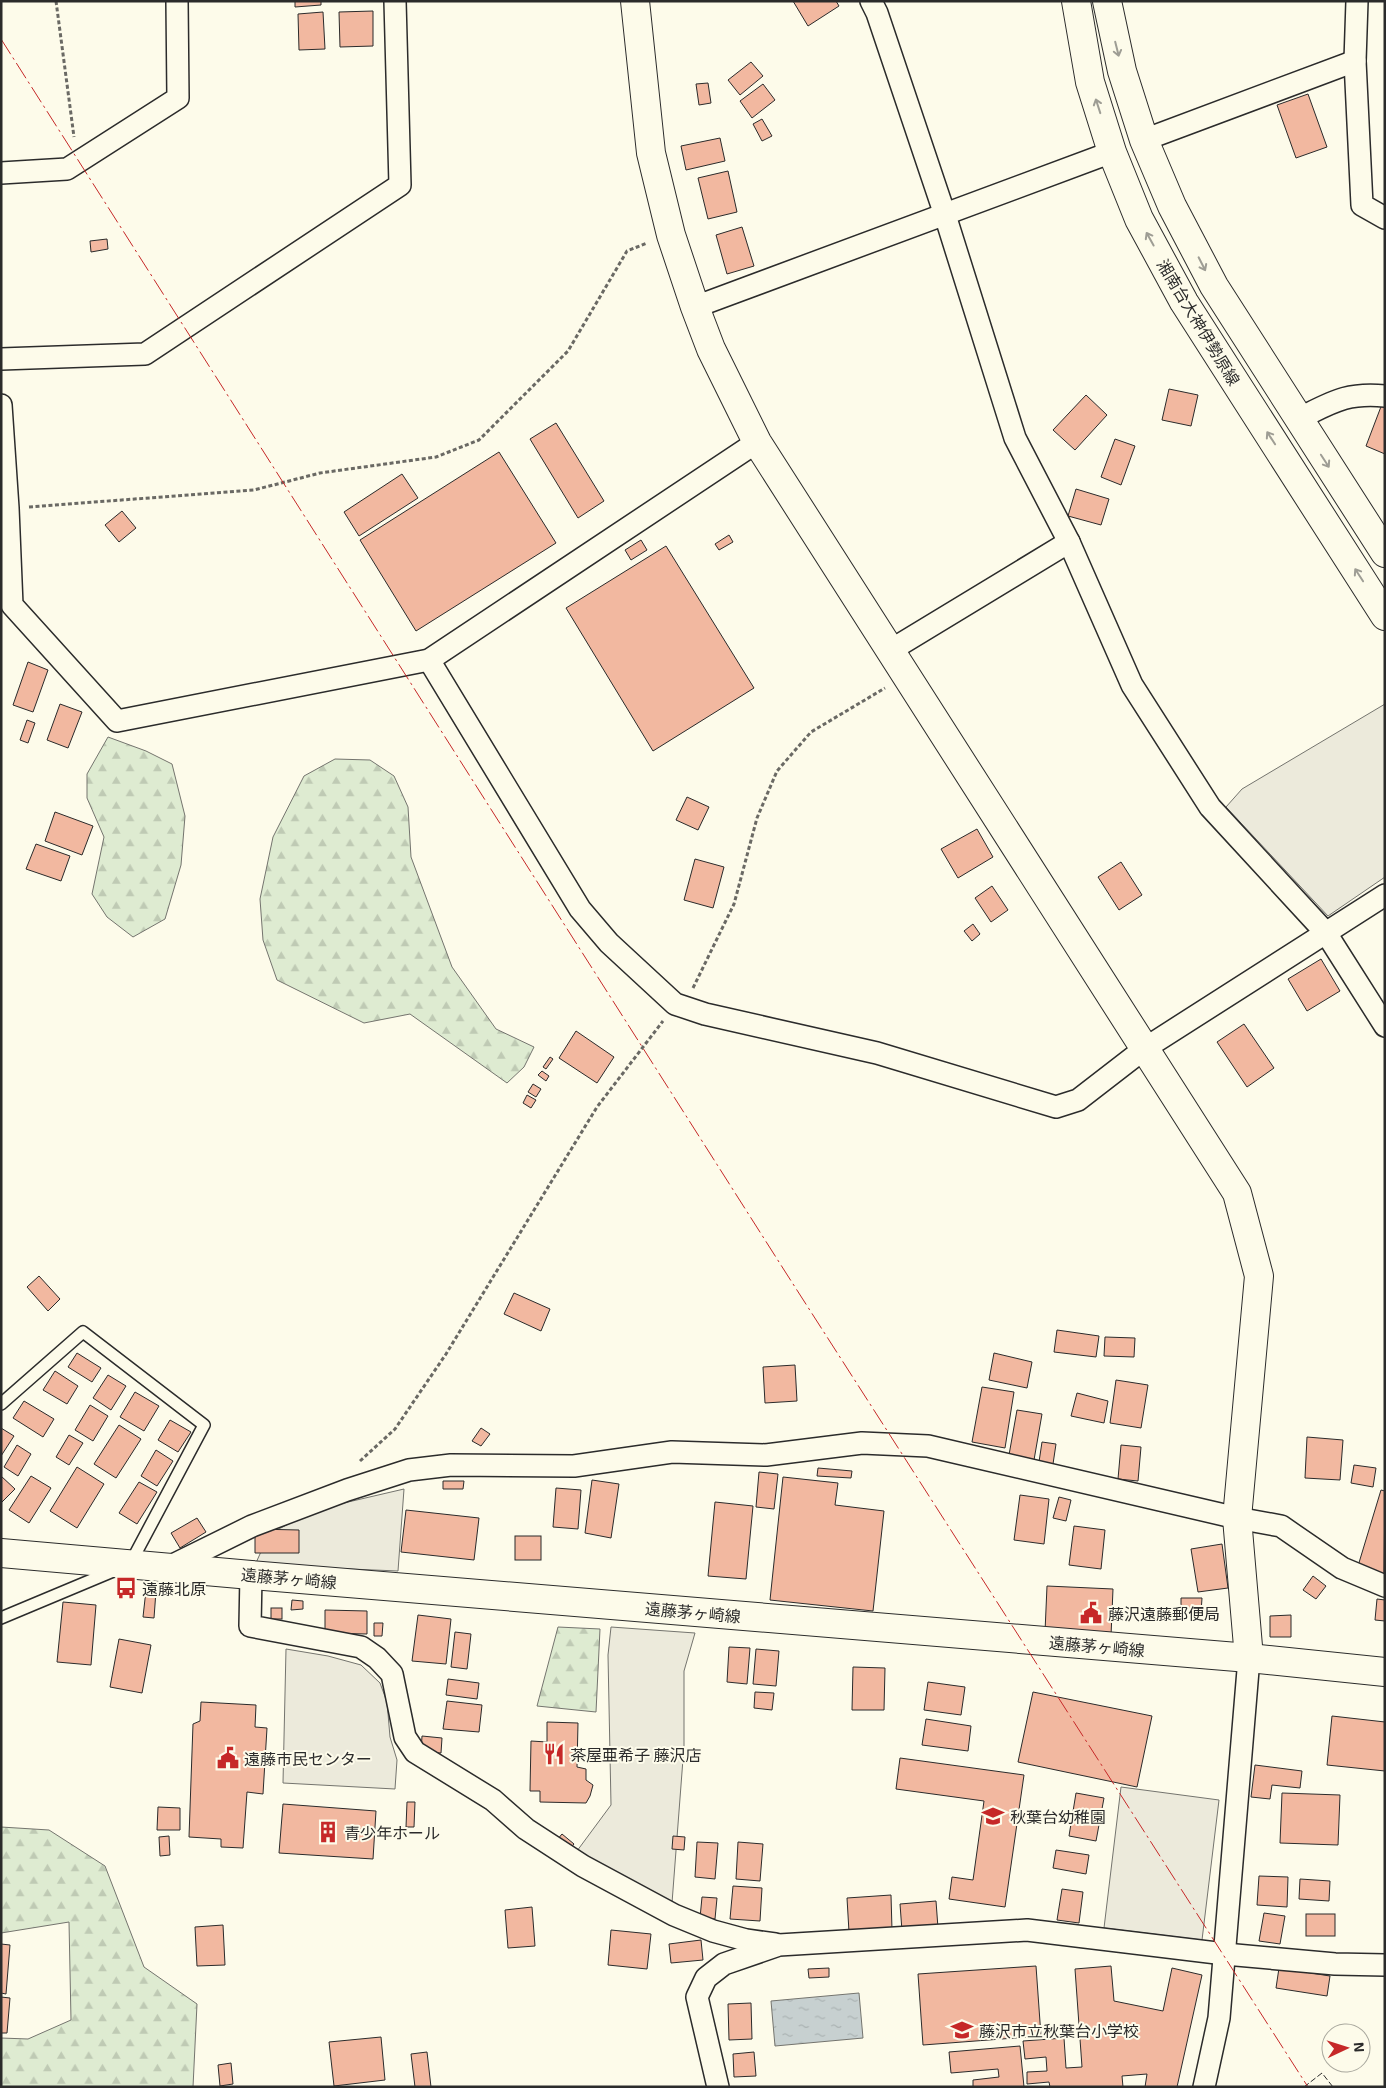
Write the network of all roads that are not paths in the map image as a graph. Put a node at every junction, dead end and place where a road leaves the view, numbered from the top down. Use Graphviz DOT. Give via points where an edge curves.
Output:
graph roads {
  1 [pos="176,1"];
  2 [pos="395,1"];
  3 [pos="635,1"];
  4 [pos="871,1"];
  5 [pos="1076,1"];
  6 [pos="1107,1"];
  7 [pos="1357,1"];
  8 [pos="1355,62"];
  9 [pos="1144,140"];
  10 [pos="1112,152"];
  11 [pos="1,173"];
  12 [pos="945,215"];
  13 [pos="1385,218"];
  14 [pos="695,307"];
  15 [pos="1,359"];
  16 [pos="1385,396"];
  17 [pos="1,405"];
  18 [pos="1298,419"];
  19 [pos="757,442"];
  20 [pos="1069,542"];
  21 [pos="1385,553"];
  22 [pos="6,606"];
  23 [pos="1385,616"];
  24 [pos="891,650"];
  25 [pos="429,660"];
  26 [pos="1385,895"];
  27 [pos="1326,934"];
  28 [pos="1385,1026"];
  29 [pos="1144,1050"];
  30 [pos="1,1404"];
  31 [pos="1237,1518"];
  32 [pos="1,1553"];
  33 [pos="130,1564"];
  34 [pos="167,1568"];
  35 [pos="251,1575"];
  36 [pos="1385,1586"];
  37 [pos="1,1618"];
  38 [pos="1249,1658"];
  39 [pos="1385,1672"];
  40 [pos="779,1945"];
  41 [pos="1225,1954"];
  42 [pos="1385,1965"];
  43 [pos="718,2087"];
  44 [pos="1204,2087"];
  1 -- 11 [label="street" via="178,98 67,169"];
  2 -- 15 [label="street" via="400,184 145,354"];
  3 -- 14 [label="street" via="651,153 671,234"];
  4 -- 12 [label="street"];
  10 -- 5 [label="street, 湘南台大神伊勢原線, one-way" via="1090,82"];
  6 -- 9 [label="street, 湘南台大神伊勢原線, one-way" via="1122,71"];
  7 -- 8 [label="street"];
  8 -- 9 [label="street"];
  8 -- 13 [label="street" via="1362,204"];
  9 -- 18 [label="street, 湘南台大神伊勢原線, one-way" via="1172,206 1214,286"];
  10 -- 12 [label="street"];
  23 -- 10 [label="street, 湘南台大神伊勢原線, one-way" via="1184,302 1139,220"];
  12 -- 14 [label="street"];
  12 -- 20 [label="street" via="1015,438"];
  14 -- 19 [label="street" via="711,350"];
  16 -- 18 [label="street" via="1364,394 1340,398"];
  17 -- 22 [label="street" via="8,508"];
  18 -- 21 [label="street, 湘南台大神伊勢原線, one-way"];
  19 -- 24 [label="street"];
  19 -- 25 [label="street"];
  20 -- 24 [label="street"];
  20 -- 27 [label="street" via="1132,686 1210,808"];
  22 -- 25 [label="street" via="117,721"];
  24 -- 29 [label="street"];
  25 -- 29 [label="street" via="580,909 609,943 679,1005 705,1014 877,1053 1056,1107 1078,1100"];
  26 -- 27 [label="street"];
  27 -- 28 [label="street"];
  27 -- 29 [label="street"];
  29 -- 31 [label="street" via="1237,1193 1259,1276"];
  30 -- 33 [label="lane" via="83,1332 204,1425"];
  31 -- 34 [label="street" via="928,1446 862,1444 766,1455 672,1452 574,1466 451,1465 409,1470 252,1526"];
  31 -- 36 [label="street" via="1281,1526 1342,1568"];
  31 -- 38 [label="street"];
  32 -- 33 [label="street, 遠藤茅ヶ崎線"];
  33 -- 34 [label="street, 遠藤茅ヶ崎線"];
  33 -- 37 [label="lane"];
  34 -- 35 [label="street, 遠藤茅ヶ崎線"];
  35 -- 38 [label="street, 遠藤茅ヶ崎線"];
  35 -- 40 [label="street" via="250,1626 361,1646 378,1658 392,1674 405,1737 415,1752 493,1800 526,1830 583,1866 666,1910 713,1931"];
  38 -- 39 [label="street, 遠藤茅ヶ崎線"];
  38 -- 41 [label="street"];
  40 -- 41 [label="street" via="1027,1930"];
  40 -- 43 [label="street" via="724,1964 706,1978 697,1997"];
  41 -- 42 [label="street"];
  41 -- 44 [label="street" via="1219,2018"];
}
